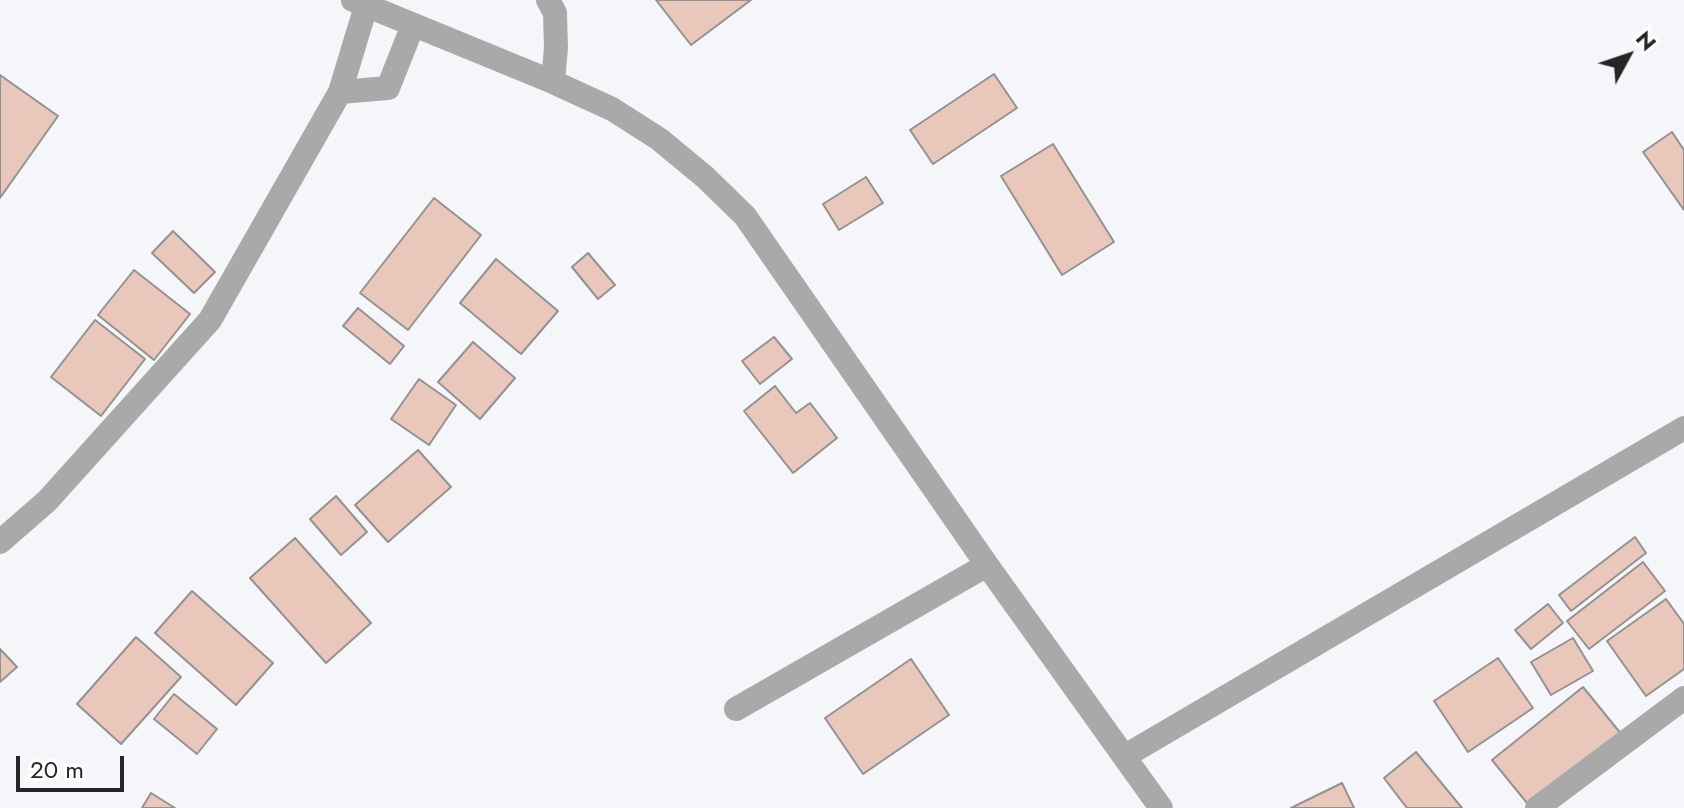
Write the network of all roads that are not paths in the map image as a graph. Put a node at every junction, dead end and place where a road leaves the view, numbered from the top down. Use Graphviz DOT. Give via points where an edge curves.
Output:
graph roads {
  1 [pos="360,3"];
  2 [pos="559,4"];
  3 [pos="413,25"];
  4 [pos="553,82"];
  5 [pos="340,92"];
  6 [pos="1684,428"];
  7 [pos="0,542"];
  8 [pos="987,565"];
  9 [pos="1684,698"];
  10 [pos="736,709"];
  11 [pos="1125,756"];
  12 [pos="1161,808"];
  13 [pos="1537,808"];
  1 -- 3 [label="street"];
  1 -- 5 [label="street"];
  2 -- 4 [label="street"];
  3 -- 4 [label="street"];
  3 -- 5 [label="street" via="388,88"];
  4 -- 8 [label="street" via="612,109 659,139 745,216"];
  5 -- 7 [label="street" via="210,320 47,501"];
  6 -- 11 [label="street"];
  8 -- 10 [label="street"];
  8 -- 11 [label="street"];
  9 -- 13 [label="street"];
  11 -- 12 [label="street"];
}
